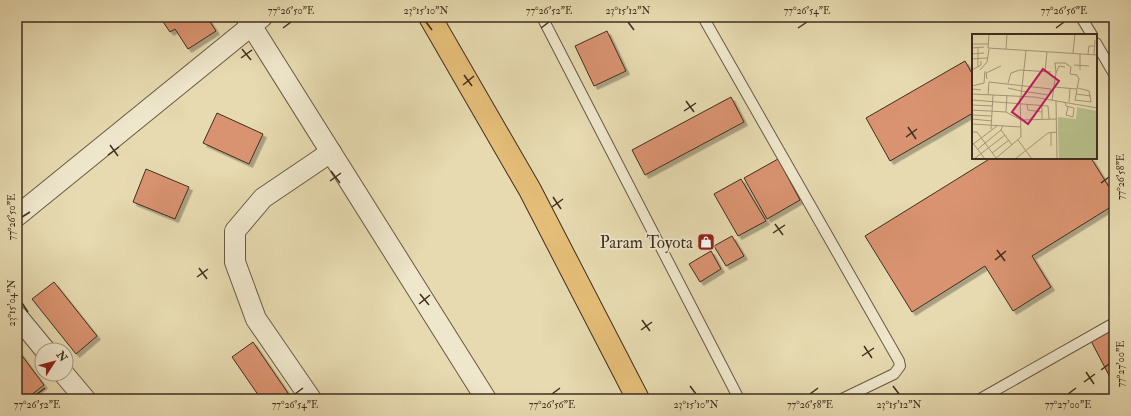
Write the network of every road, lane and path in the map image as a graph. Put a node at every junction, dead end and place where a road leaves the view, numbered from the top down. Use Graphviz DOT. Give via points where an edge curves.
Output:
graph roads {
  1 [pos="430,17"];
  2 [pos="445,17"];
  3 [pos="542,17"];
  4 [pos="703,17"];
  5 [pos="1081,17"];
  6 [pos="253,20"];
  7 [pos="1091,34"];
  8 [pos="1097,44"];
  9 [pos="1114,73"];
  10 [pos="331,152"];
  11 [pos="17,216"];
  12 [pos="17,316"];
  13 [pos="1114,323"];
  14 [pos="38,342"];
  15 [pos="71,382"];
  16 [pos="85,399"];
  17 [pos="311,399"];
  18 [pos="486,399"];
  19 [pos="638,399"];
  20 [pos="650,399"];
  21 [pos="739,399"];
  22 [pos="842,399"];
  23 [pos="980,399"];
  1 -- 19 [label="main road" via="530,190"];
  2 -- 20 [label="main road" via="539,185"];
  3 -- 21 [label="lane"];
  4 -- 22 [label="lane" via="899,361 900,366 894,374"];
  5 -- 7 [label="lane"];
  6 -- 10 [label="street"];
  6 -- 11 [label="street"];
  8 -- 9 [label="lane"];
  10 -- 17 [label="street" via="263,198 235,231 235,262 256,319"];
  10 -- 18 [label="street"];
  12 -- 14 [label="street"];
  13 -- 23 [label="lane"];
  15 -- 16 [label="street"];
}
